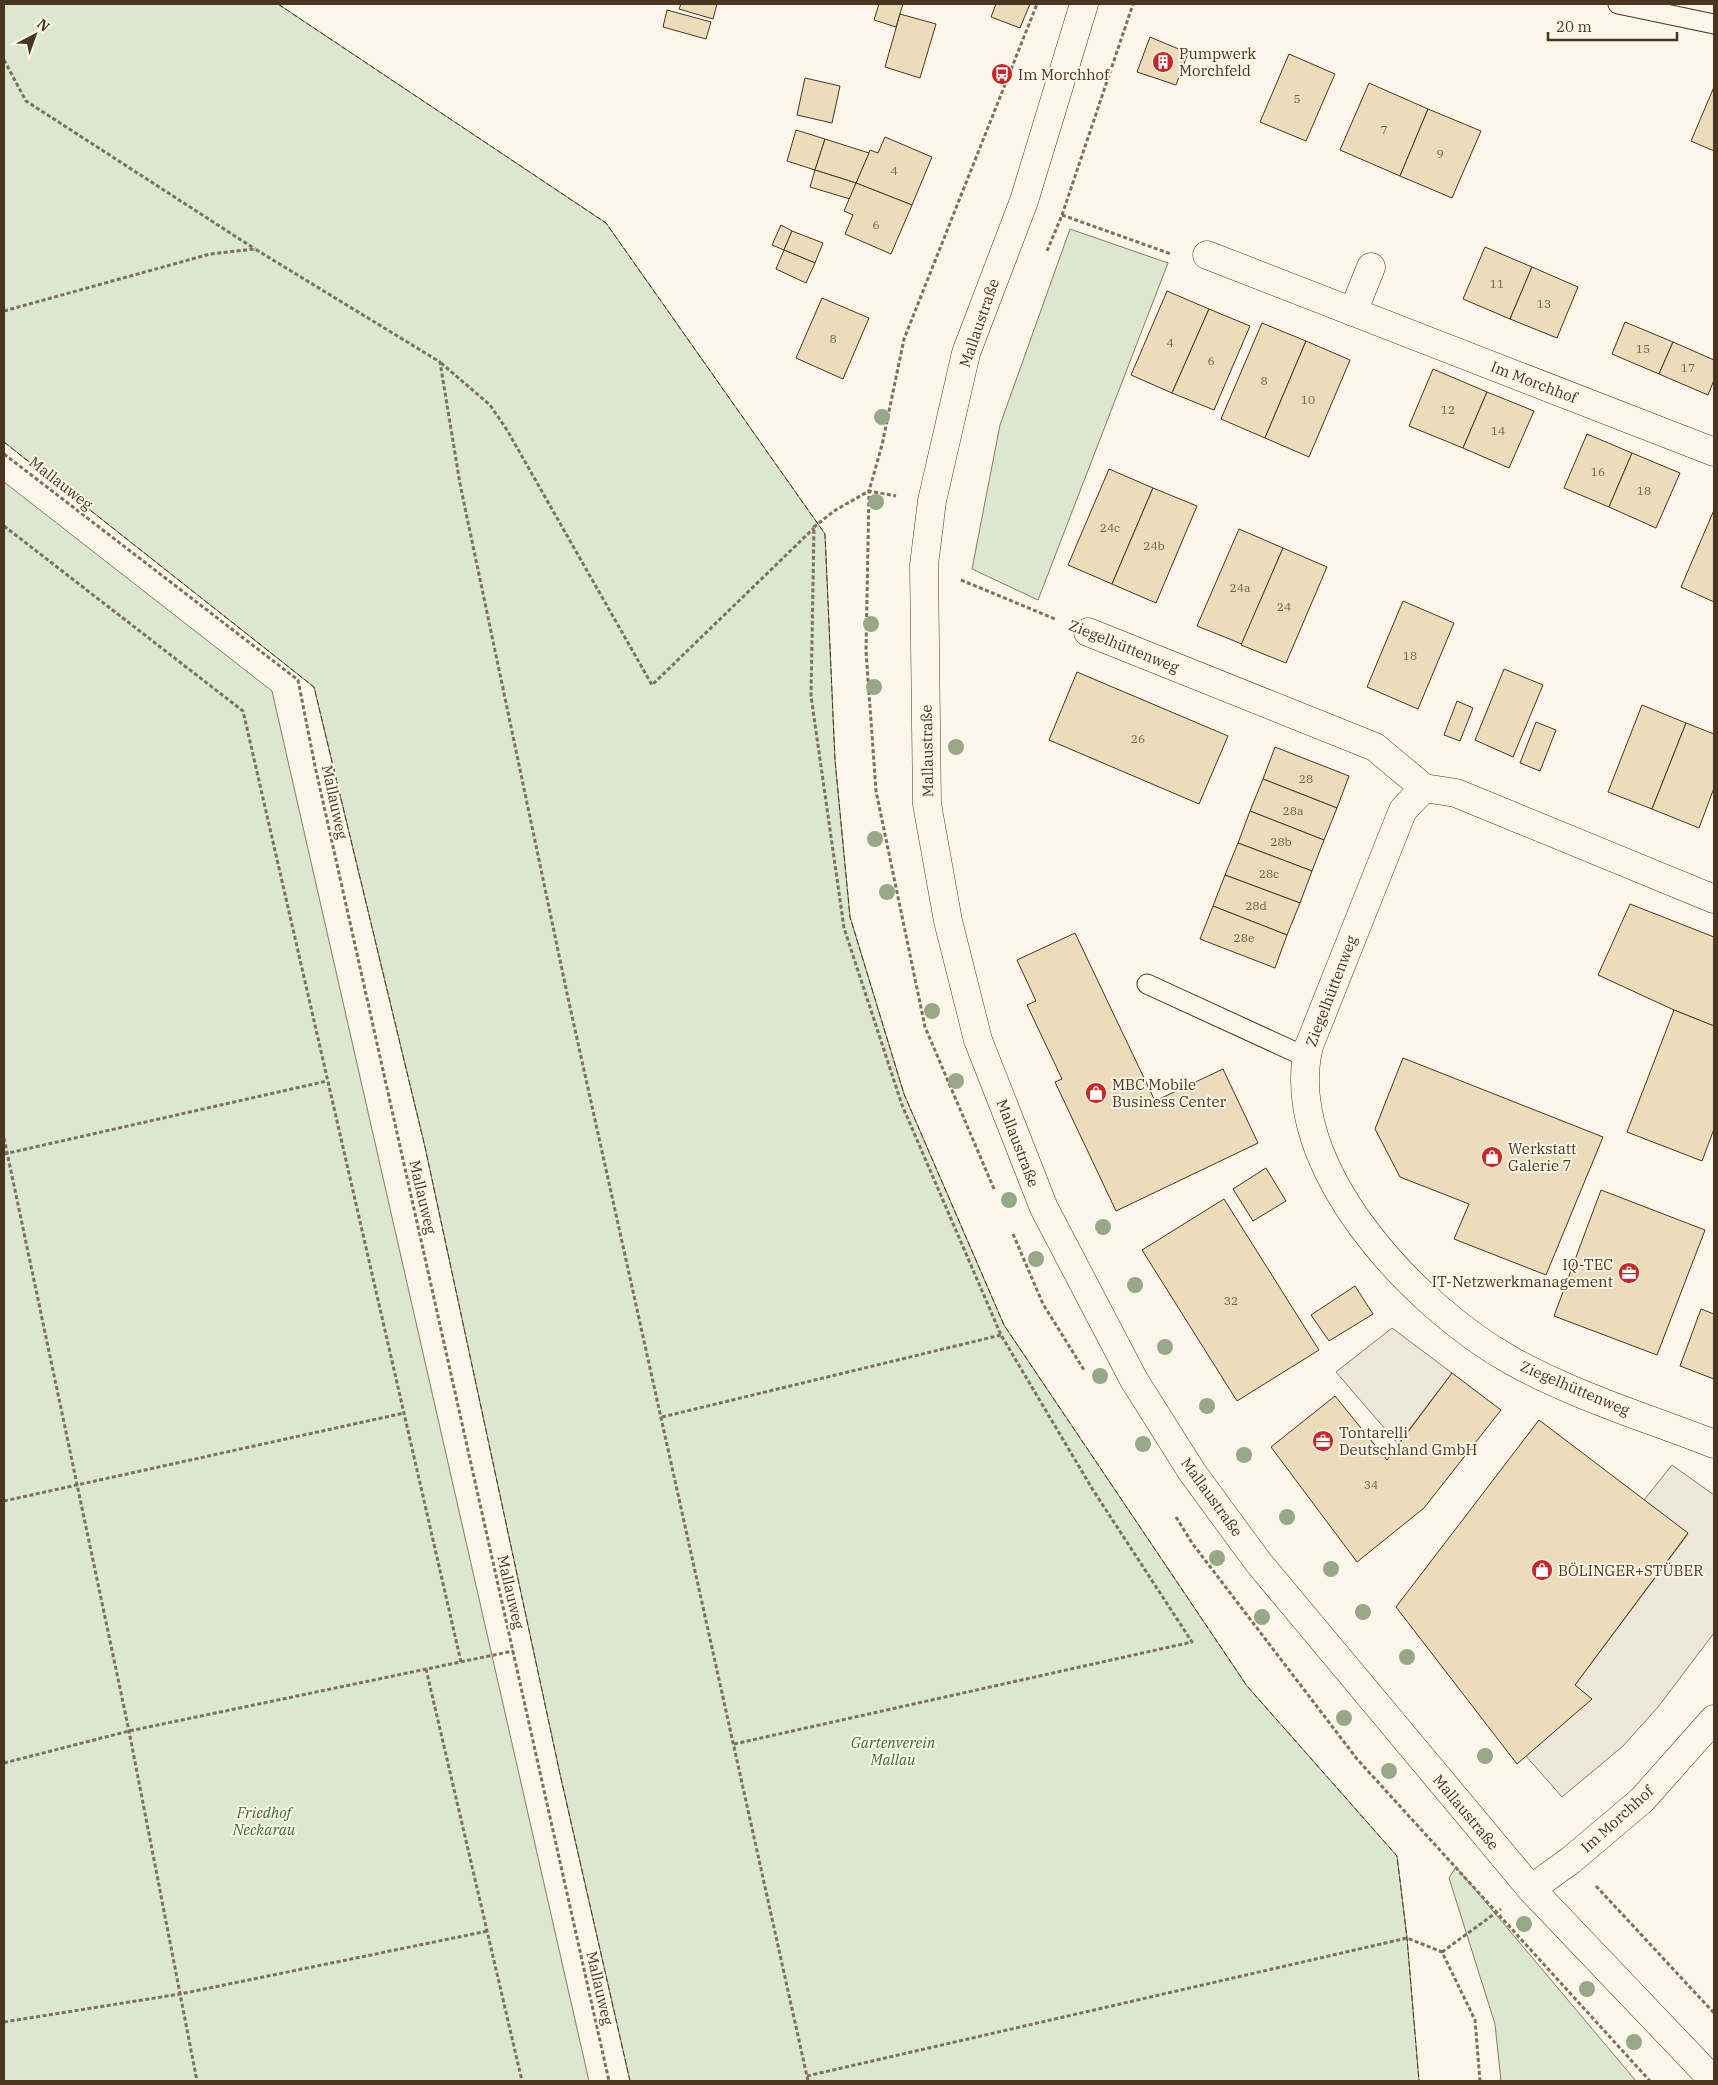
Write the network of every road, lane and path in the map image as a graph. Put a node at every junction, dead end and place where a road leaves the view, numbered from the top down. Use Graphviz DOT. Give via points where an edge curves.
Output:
graph roads {
  1 [pos="1037,4"];
  2 [pos="1084,4"];
  3 [pos="1134,4"];
  4 [pos="1618,4"];
  5 [pos="1714,24"];
  6 [pos="4,60"];
  7 [pos="1062,215"];
  8 [pos="255,249"];
  9 [pos="1206,255"];
  10 [pos="1044,259"];
  11 [pos="1371,267"];
  12 [pos="4,311"];
  13 [pos="1353,312"];
  14 [pos="440,362"];
  15 [pos="1714,452"];
  16 [pos="4,454"];
  17 [pos="869,491"];
  18 [pos="932,501"];
  19 [pos="4,526"];
  20 [pos="814,527"];
  21 [pos="954,577"];
  22 [pos="1088,632"];
  23 [pos="1424,788"];
  24 [pos="1714,899"];
  25 [pos="1146,984"];
  26 [pos="1306,1058"];
  27 [pos="328,1081"];
  28 [pos="4,1138"];
  29 [pos="5,1154"];
  30 [pos="997,1197"];
  31 [pos="1012,1232"];
  32 [pos="1001,1335"];
  33 [pos="1089,1378"];
  34 [pos="404,1413"];
  35 [pos="662,1418"];
  36 [pos="1714,1444"];
  37 [pos="77,1485"];
  38 [pos="4,1501"];
  39 [pos="1172,1510"];
  40 [pos="513,1651"];
  41 [pos="461,1662"];
  42 [pos="426,1670"];
  43 [pos="1714,1719"];
  44 [pos="129,1731"];
  45 [pos="734,1744"];
  46 [pos="4,1763"];
  47 [pos="1571,1860"];
  48 [pos="1530,1889"];
  49 [pos="1495,1913"];
  50 [pos="488,1931"];
  51 [pos="1442,1952"];
  52 [pos="180,1994"];
  53 [pos="1714,2013"];
  54 [pos="4,2022"];
  55 [pos="807,2076"];
  56 [pos="198,2081"];
  57 [pos="522,2081"];
  58 [pos="609,2081"];
  59 [pos="808,2081"];
  60 [pos="1480,2081"];
  61 [pos="1650,2081"];
  62 [pos="1714,2081"];
  1 -- 17 [label="path" via="904,339"];
  2 -- 18 [label="street, Mallaustraße" via="1024,201 966,353"];
  3 -- 7 [label="path"];
  4 -- 5 [label="lane"];
  6 -- 8 [label="path" via="26,102"];
  7 -- 9 [label="path" via="1191,261"];
  7 -- 10 [label="path"];
  8 -- 12 [label="path" via="210,254"];
  8 -- 14 [label="path"];
  9 -- 13 [label="street, Im Morchhof"];
  11 -- 13 [label="street"];
  13 -- 15 [label="street, Im Morchhof"];
  14 -- 20 [label="path" via="490,405 507,430 652,685"];
  14 -- 35 [label="path" via="489,628"];
  16 -- 40 [label="path, Mallauweg" via="298,680"];
  17 -- 18 [label="path"];
  17 -- 20 [label="path"];
  17 -- 30 [label="path" via="866,651 876,791 925,1027"];
  18 -- 48 [label="street, Mallaustraße" via="924,565 927,804 948,921 978,1040 1044,1208 1134,1380 1192,1472 1258,1562"];
  19 -- 27 [label="path" via="243,711"];
  20 -- 32 [label="path" via="811,696 844,928 902,1105"];
  21 -- 22 [label="path, Ziegelhüttenweg"];
  22 -- 23 [label="street, Ziegelhüttenweg" via="1375,746"];
  23 -- 24 [label="street" via="1456,793"];
  23 -- 26 [label="street, Ziegelhüttenweg" via="1403,810"];
  25 -- 26 [label="lane"];
  26 -- 36 [label="street, Ziegelhüttenweg" via="1309,1114 1337,1191 1365,1232 1420,1291 1464,1329 1518,1364"];
  27 -- 29 [label="path"];
  27 -- 34 [label="path"];
  28 -- 29 [label="path"];
  29 -- 37 [label="path"];
  31 -- 33 [label="path" via="1043,1304"];
  32 -- 35 [label="path"];
  32 -- 45 [label="path" via="1093,1490 1192,1642"];
  34 -- 37 [label="path"];
  34 -- 41 [label="path"];
  35 -- 45 [label="path"];
  37 -- 38 [label="path"];
  37 -- 44 [label="path"];
  39 -- 49 [label="path" via="1192,1543 1357,1759"];
  40 -- 41 [label="path"];
  40 -- 58 [label="path, Mallauweg"];
  41 -- 42 [label="path"];
  42 -- 44 [label="path"];
  42 -- 50 [label="path"];
  43 -- 47 [label="street, Im Morchhof" via="1642,1800"];
  44 -- 46 [label="path"];
  44 -- 52 [label="path"];
  45 -- 55 [label="path"];
  47 -- 48 [label="street, Im Morchhof"];
  47 -- 53 [label="path"];
  48 -- 62 [label="street, Mallaustraße"];
  49 -- 51 [label="path"];
  49 -- 61 [label="path"];
  50 -- 52 [label="path"];
  50 -- 57 [label="path"];
  51 -- 55 [label="path" via="1407,1938"];
  51 -- 60 [label="path" via="1475,2020"];
  52 -- 54 [label="path"];
  52 -- 56 [label="path"];
  55 -- 59 [label="path"];
}
